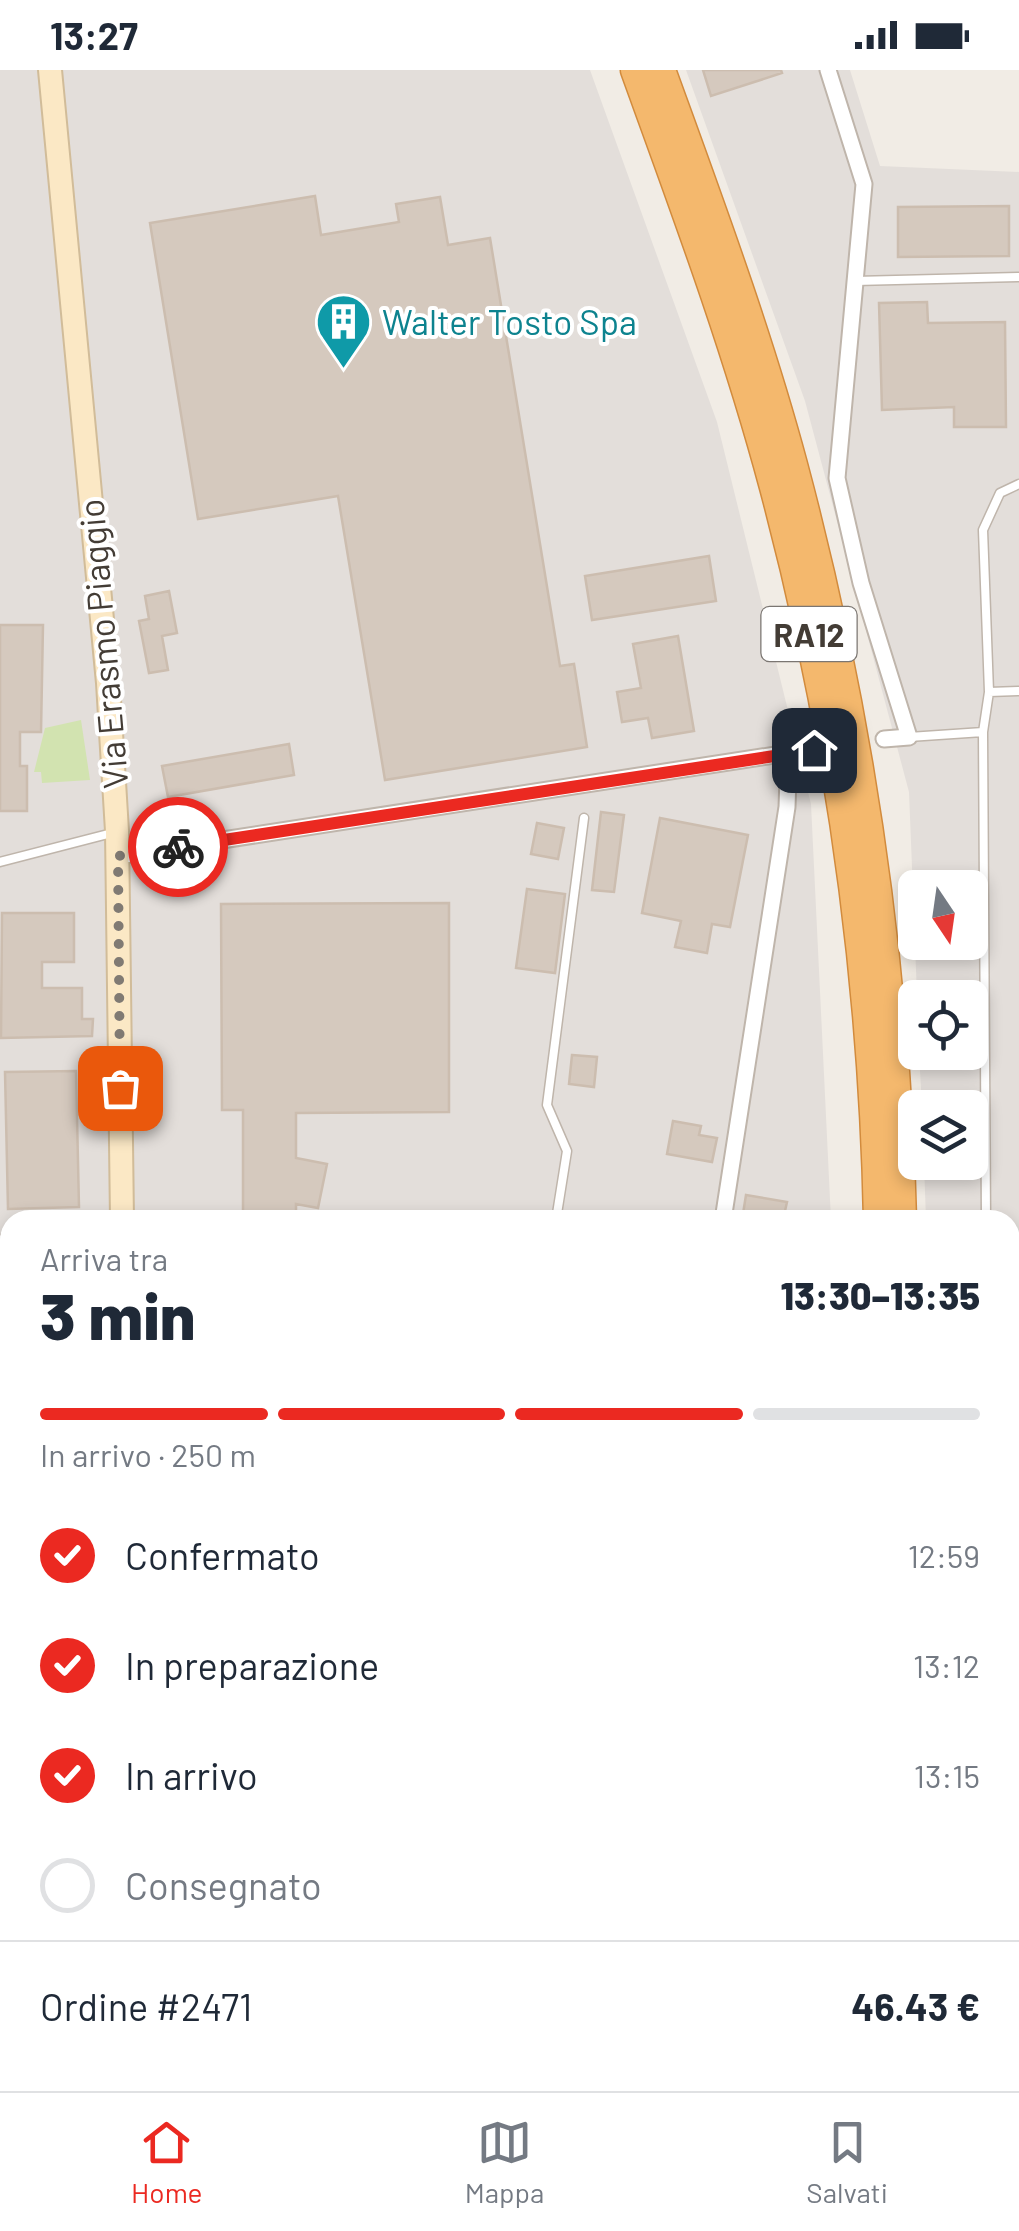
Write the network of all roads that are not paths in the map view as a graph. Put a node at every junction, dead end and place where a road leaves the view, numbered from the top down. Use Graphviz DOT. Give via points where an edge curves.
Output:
graph roads {
  1 [pos="50,70"];
  2 [pos="636,70"];
  3 [pos="662,70"];
  4 [pos="828,70"];
  5 [pos="1019,277"];
  6 [pos="855,281"];
  7 [pos="1019,484"];
  8 [pos="989,692"];
  9 [pos="1019,692"];
  10 [pos="984,732"];
  11 [pos="909,737"];
  12 [pos="884,740"];
  13 [pos="814,750"];
  14 [pos="783,754"];
  15 [pos="584,818"];
  16 [pos="117,831"];
  17 [pos="118,856"];
  18 [pos="0,862"];
  19 [pos="122,1210"];
  20 [pos="558,1210"];
  21 [pos="725,1210"];
  22 [pos="878,1210"];
  23 [pos="902,1210"];
  24 [pos="986,1210"];
  1 -- 16 [label="street, Via Erasmo Piaggio"];
  2 -- 22 [label="highway, RA12" via="739,368 803,606 849,850 874,1100"];
  3 -- 23 [label="highway, RA12" via="773,396 830,620 883,928"];
  4 -- 6 [label="street" via="864,184"];
  5 -- 6 [label="lane"];
  6 -- 11 [label="street" via="837,478"];
  7 -- 8 [label="lane" via="1000,494 983,530"];
  8 -- 9 [label="lane"];
  8 -- 10 [label="lane"];
  10 -- 11 [label="lane"];
  10 -- 24 [label="lane"];
  11 -- 12 [label="street"];
  13 -- 14 [label="street"];
  14 -- 17 [label="street"];
  14 -- 21 [label="street" via="787,808"];
  15 -- 20 [label="lane" via="548,1106 567,1150"];
  16 -- 17 [label="street, Via Erasmo Piaggio"];
  16 -- 18 [label="lane"];
  17 -- 19 [label="street, Via Erasmo Piaggio"];
}
